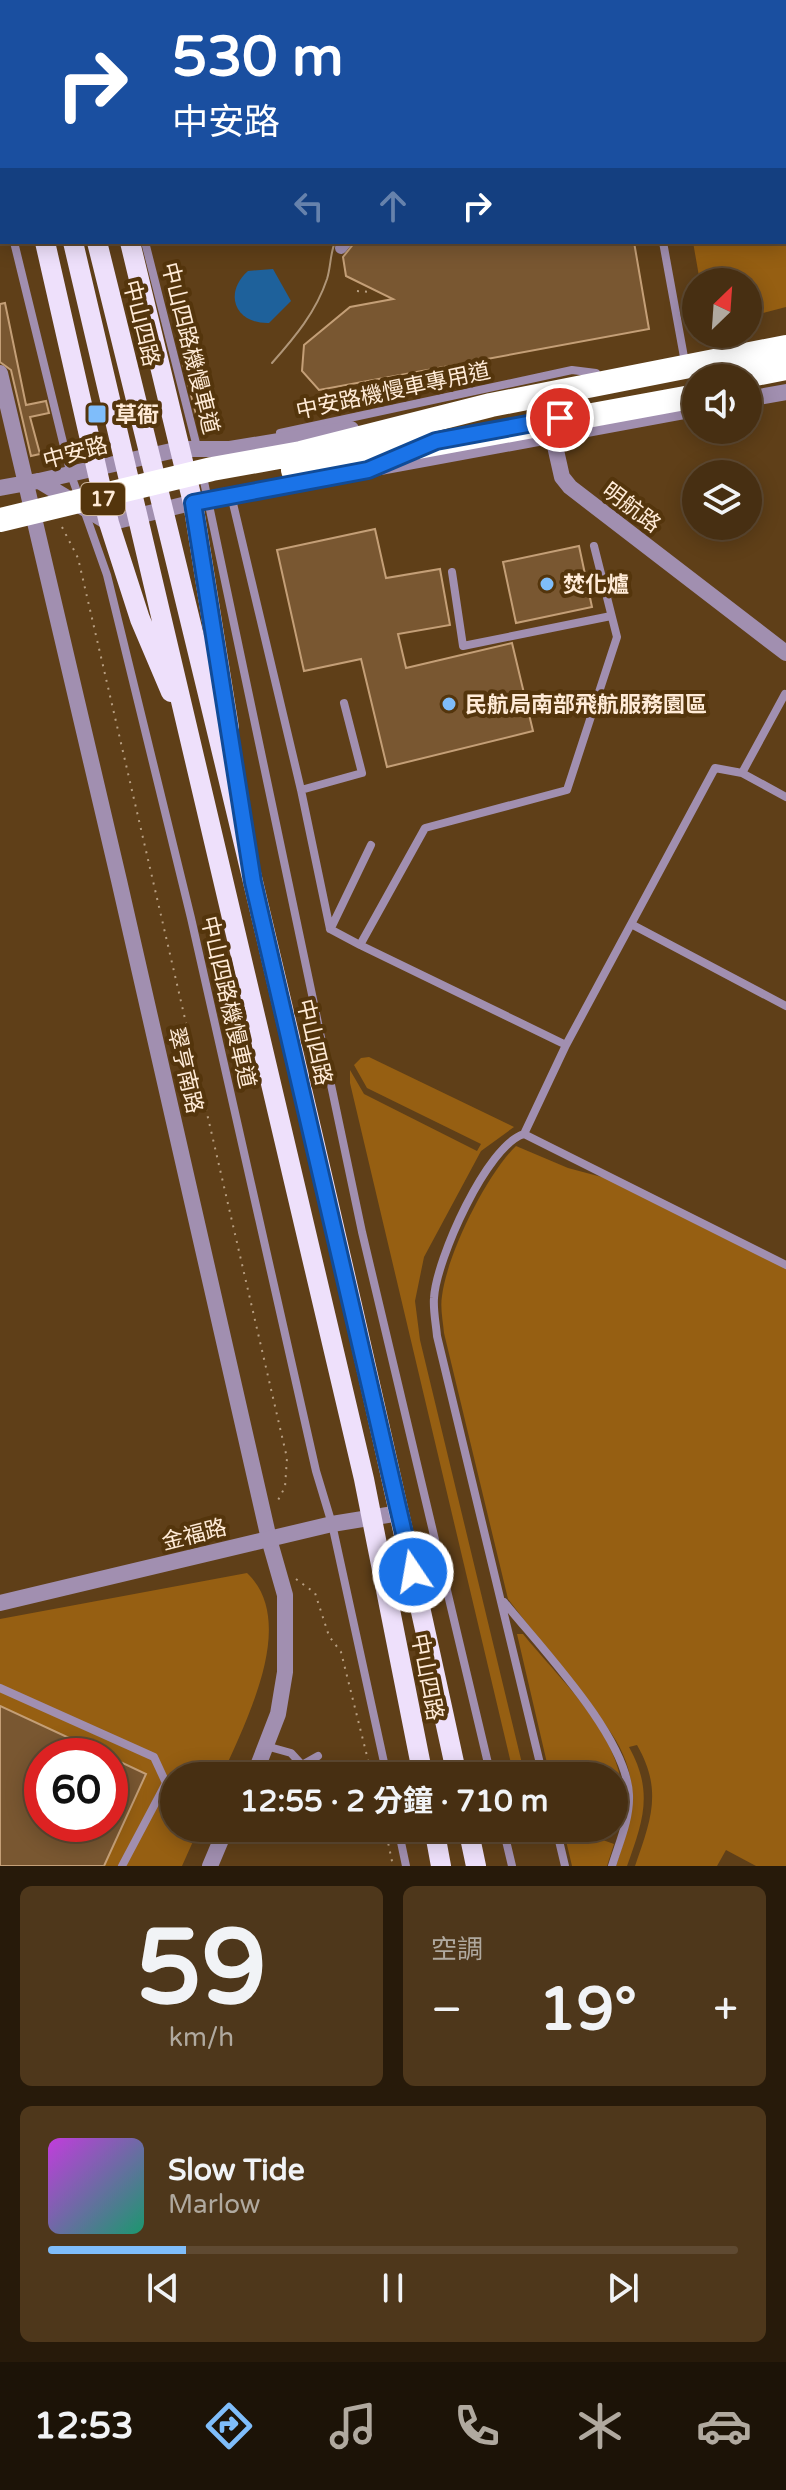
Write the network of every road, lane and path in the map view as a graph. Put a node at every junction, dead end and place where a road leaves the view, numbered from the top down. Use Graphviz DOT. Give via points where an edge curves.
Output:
graph roads {
  1 [pos="14,244"];
  2 [pos="45,244"];
  3 [pos="73,244"];
  4 [pos="97,244"];
  5 [pos="131,244"];
  6 [pos="145,244"];
  7 [pos="663,244"];
  8 [pos="357,291"];
  9 [pos="371,292"];
  10 [pos="786,337"];
  11 [pos="786,352"];
  12 [pos="684,357"];
  13 [pos="0,373"];
  14 [pos="596,373"];
  15 [pos="786,373"];
  16 [pos="762,375"];
  17 [pos="762,379"];
  18 [pos="786,392"];
  19 [pos="682,393"];
  20 [pos="682,394"];
  21 [pos="762,396"];
  22 [pos="3,403"];
  23 [pos="682,412"];
  24 [pos="364,427"];
  25 [pos="553,437"];
  26 [pos="53,447"];
  27 [pos="189,450"];
  28 [pos="150,456"];
  29 [pos="302,460"];
  30 [pos="125,461"];
  31 [pos="94,468"];
  32 [pos="368,470"];
  33 [pos="71,475"];
  34 [pos="38,481"];
  35 [pos="0,488"];
  36 [pos="231,495"];
  37 [pos="200,501"];
  38 [pos="85,511"];
  39 [pos="164,511"];
  40 [pos="140,517"];
  41 [pos="0,520"];
  42 [pos="109,523"];
  43 [pos="61,525"];
  44 [pos="0,537"];
  45 [pos="594,546"];
  46 [pos="452,572"];
  47 [pos="611,616"];
  48 [pos="786,653"];
  49 [pos="785,694"];
  50 [pos="344,703"];
  51 [pos="193,745"];
  52 [pos="742,773"];
  53 [pos="301,790"];
  54 [pos="786,797"];
  55 [pos="371,845"];
  56 [pos="253,882"];
  57 [pos="631,924"];
  58 [pos="330,929"];
  59 [pos="360,945"];
  60 [pos="786,1006"];
  61 [pos="566,1045"];
  62 [pos="524,1134"];
  63 [pos="786,1265"];
  64 [pos="276,1503"];
  65 [pos="400,1513"];
  66 [pos="371,1519"];
  67 [pos="332,1524"];
  68 [pos="269,1539"];
  69 [pos="290,1575"];
  70 [pos="501,1598"];
  71 [pos="0,1603"];
  72 [pos="0,1688"];
  73 [pos="266,1746"];
  74 [pos="318,1756"];
  75 [pos="260,1762"];
  76 [pos="368,1762"];
  77 [pos="384,1762"];
  78 [pos="420,1762"];
  79 [pos="454,1762"];
  80 [pos="488,1762"];
  81 [pos="540,1762"];
  82 [pos="220,1842"];
  83 [pos="388,1842"];
  84 [pos="401,1842"];
  85 [pos="437,1842"];
  86 [pos="471,1842"];
  87 [pos="506,1842"];
  88 [pos="559,1842"];
  89 [pos="122,1866"];
  90 [pos="210,1866"];
  91 [pos="393,1866"];
  92 [pos="406,1866"];
  93 [pos="441,1866"];
  94 [pos="476,1866"];
  95 [pos="512,1866"];
  96 [pos="565,1866"];
  97 [pos="612,1866"];
  1 -- 33 [label="lane, 中山四路機慢車道"];
  2 -- 31 [label="main road, 中山四路 / 17"];
  3 -- 30 [label="main road, 中山四路 / 17"];
  4 -- 28 [label="main road, 中山四路 / 17"];
  5 -- 27 [label="main road, 中山四路 / 17"];
  6 -- 27 [label="lane, 中山四路機慢車道"];
  7 -- 12 [label="lane"];
  8 -- 9 [label="path"];
  10 -- 12 [label="street, 中安路"];
  11 -- 24 [label="street, 中安路" via="584,392"];
  11 -- 29 [label="highway, bridge" via="491,405"];
  12 -- 14 [label="street, 中安路"];
  13 -- 22 [label="street, 翠亨南路"];
  14 -- 24 [label="street, 中安路"];
  14 -- 27 [label="lane, 中安路機慢車專用道" via="572,370"];
  15 -- 16 [label="highway"];
  15 -- 17 [label="highway"];
  18 -- 21 [label="street"];
  19 -- 29 [label="highway, bridge"];
  20 -- 32 [label="street" via="436,441"];
  22 -- 34 [label="street, 翠亨南路"];
  23 -- 25 [label="street"];
  24 -- 27 [label="street, 中安路" via="290,441"];
  25 -- 32 [label="street"];
  25 -- 48 [label="street, 明航路" via="562,477 570,487"];
  26 -- 34 [label="path" via="46,473"];
  27 -- 28 [label="street, 中安路"];
  27 -- 37 [label="main road, 中山四路 / 17"];
  28 -- 30 [label="street, 中安路"];
  28 -- 39 [label="main road, 中山四路 / 17"];
  29 -- 41 [label="highway, bridge" via="212,469"];
  29 -- 44 [label="highway"];
  30 -- 31 [label="street, 中安路"];
  30 -- 40 [label="main road, 中山四路 / 17"];
  31 -- 33 [label="street, 中安路"];
  31 -- 42 [label="main road, 中山四路 / 17"];
  32 -- 36 [label="street"];
  33 -- 34 [label="street, 中安路"];
  33 -- 38 [label="lane, 中山四路機慢車道"];
  34 -- 35 [label="street"];
  34 -- 38 [label="street, 中安路"];
  34 -- 68 [label="street, 翠亨南路"];
  36 -- 37 [label="street"];
  36 -- 53 [label="lane"];
  37 -- 39 [label="street"];
  37 -- 56 [label="main road, 中山四路 / 17"];
  37 -- 80 [label="lane" via="362,1232"];
  38 -- 42 [label="street, 中安路"];
  38 -- 67 [label="lane, 中山四路機慢車道" via="107,575 191,918 312,1456"];
  39 -- 40 [label="street"];
  39 -- 56 [label="main road, 中山四路 / 17"];
  40 -- 42 [label="street"];
  40 -- 51 [label="main road, 中山四路 / 17"];
  42 -- 51 [label="main road, 中山四路 / 17" via="140,619"];
  43 -- 64 [label="path" via="78,558 287,1458 285,1487"];
  45 -- 47 [label="lane"];
  46 -- 47 [label="lane" via="463,646"];
  47 -- 59 [label="lane" via="617,637 567,790 425,828"];
  49 -- 52 [label="lane"];
  50 -- 53 [label="lane" via="362,773"];
  51 -- 66 [label="main road, 中山四路 / 17"];
  52 -- 54 [label="lane"];
  52 -- 57 [label="lane" via="715,768"];
  53 -- 58 [label="lane"];
  55 -- 58 [label="lane"];
  56 -- 65 [label="main road, 中山四路 / 17"];
  57 -- 60 [label="lane"];
  57 -- 61 [label="lane"];
  58 -- 59 [label="lane"];
  59 -- 61 [label="lane"];
  61 -- 62 [label="lane"];
  62 -- 63 [label="lane"];
  62 -- 70 [label="lane" via="497,1152 478,1184 443,1257 434,1298 437,1336"];
  65 -- 66 [label="street, 金福路"];
  65 -- 79 [label="main road, 中山四路 / 17"];
  66 -- 67 [label="street, 金福路"];
  66 -- 78 [label="main road, 中山四路 / 17"];
  67 -- 68 [label="street, 金福路"];
  67 -- 77 [label="lane, 中山四路機慢車道"];
  68 -- 71 [label="street, 金福路"];
  68 -- 73 [label="street, 翠亨南路" via="285,1595 285,1672"];
  69 -- 76 [label="path" via="315,1593 329,1636 341,1652"];
  70 -- 81 [label="lane"];
  70 -- 97 [label="lane" via="605,1729 621,1758 629,1796"];
  72 -- 89 [label="lane" via="154,1757 166,1783"];
  73 -- 74 [label="lane" via="291,1753 302,1765"];
  73 -- 75 [label="street, 翠亨南路"];
  82 -- 90 [label="street"];
  83 -- 91 [label="path"];
  84 -- 92 [label="lane"];
  85 -- 93 [label="main road"];
  86 -- 94 [label="main road"];
  87 -- 95 [label="lane"];
  88 -- 96 [label="lane"];
}
